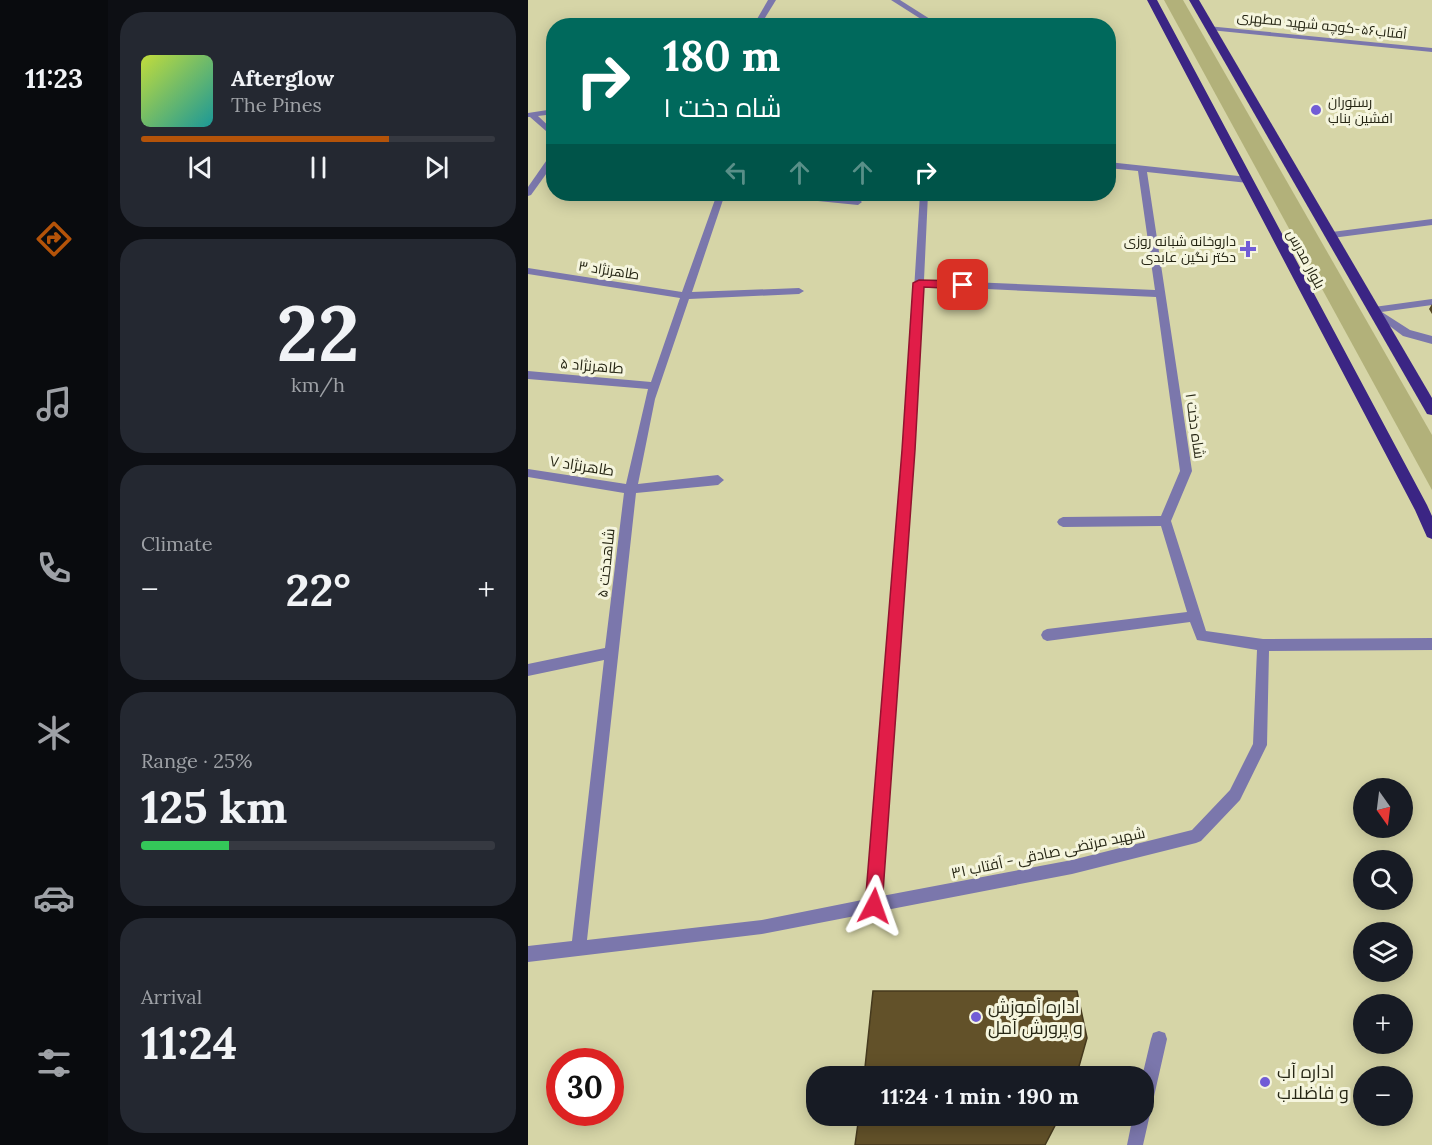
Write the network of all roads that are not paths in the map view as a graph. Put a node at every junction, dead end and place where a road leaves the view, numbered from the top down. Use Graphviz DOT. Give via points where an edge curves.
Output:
graph roads {
  1 [pos="772,0"];
  2 [pos="895,0"];
  3 [pos="1152,0"];
  4 [pos="1194,0"];
  5 [pos="761,18"];
  6 [pos="925,18"];
  7 [pos="1210,28"];
  8 [pos="1432,50"];
  9 [pos="546,112"];
  10 [pos="530,115"];
  11 [pos="546,129"];
  12 [pos="1116,165"];
  13 [pos="546,167"];
  14 [pos="1142,169"];
  15 [pos="1248,180"];
  16 [pos="528,193"];
  17 [pos="719,201"];
  18 [pos="848,201"];
  19 [pos="924,201"];
  20 [pos="858,202"];
  21 [pos="1432,222"];
  22 [pos="1332,235"];
  23 [pos="528,271"];
  24 [pos="919,283"];
  25 [pos="799,291"];
  26 [pos="1161,294"];
  27 [pos="687,296"];
  28 [pos="1432,302"];
  29 [pos="1374,310"];
  30 [pos="1432,340"];
  31 [pos="528,375"];
  32 [pos="654,386"];
  33 [pos="1432,410"];
  34 [pos="528,473"];
  35 [pos="718,480"];
  36 [pos="631,489"];
  37 [pos="1165,521"];
  38 [pos="1063,522"];
  39 [pos="1432,533"];
  40 [pos="1195,616"];
  41 [pos="1047,635"];
  42 [pos="1432,644"];
  43 [pos="1263,645"];
  44 [pos="611,653"];
  45 [pos="528,670"];
  46 [pos="874,906"];
  47 [pos="579,948"];
  48 [pos="528,954"];
  49 [pos="1159,1039"];
  50 [pos="1153,1066"];
  51 [pos="1139,1126"];
  52 [pos="1135,1145"];
  1 -- 5 [label="street"];
  2 -- 6 [label="street"];
  3 -- 15 [label="main road, بلوار مدرس"];
  4 -- 7 [label="main road"];
  7 -- 8 [label="street, آفتاب۵۶-كوچه شهيد مطهری"];
  7 -- 22 [label="main road"];
  9 -- 10 [label="street"];
  10 -- 11 [label="street"];
  12 -- 14 [label="street"];
  13 -- 16 [label="street"];
  14 -- 15 [label="street"];
  14 -- 26 [label="street, شاه دخت ۱"];
  15 -- 39 [label="main road, بلوار مدرس"];
  17 -- 27 [label="street, شاهدخت ۵"];
  18 -- 20 [label="street"];
  19 -- 24 [label="street"];
  21 -- 22 [label="street"];
  22 -- 29 [label="main road"];
  23 -- 27 [label="street, طاهرنژاد ۳"];
  24 -- 26 [label="street"];
  24 -- 46 [label="street"];
  25 -- 27 [label="street, طاهرنژاد ۳"];
  26 -- 37 [label="street, شاه دخت ۱" via="1186,471"];
  27 -- 32 [label="street, شاهدخت ۵"];
  28 -- 29 [label="street"];
  29 -- 30 [label="street" via="1407,333"];
  29 -- 33 [label="main road"];
  31 -- 32 [label="street, طاهرنژاد ۵"];
  32 -- 36 [label="street, شاهدخت ۵"];
  34 -- 36 [label="street, طاهرنژاد ۷"];
  35 -- 36 [label="street, طاهرنژاد ۷"];
  36 -- 44 [label="street, شاهدخت ۵"];
  37 -- 38 [label="street"];
  37 -- 40 [label="street"];
  40 -- 41 [label="street"];
  40 -- 43 [label="street" via="1201,636"];
  42 -- 43 [label="street"];
  43 -- 46 [label="street, شهید مرتضی صادقی - آفتاب ۳۱" via="1260,745 1235,795 1196,836 1072,867"];
  44 -- 45 [label="street"];
  44 -- 47 [label="street, شاهدخت ۵"];
  46 -- 47 [label="street, شهید مرتضی صادقی - آفتاب ۳۱" via="762,927"];
  47 -- 48 [label="street, شهید مرتضی صادقی - آفتاب ۳۱"];
  49 -- 50 [label="street"];
  51 -- 52 [label="street"];
}
